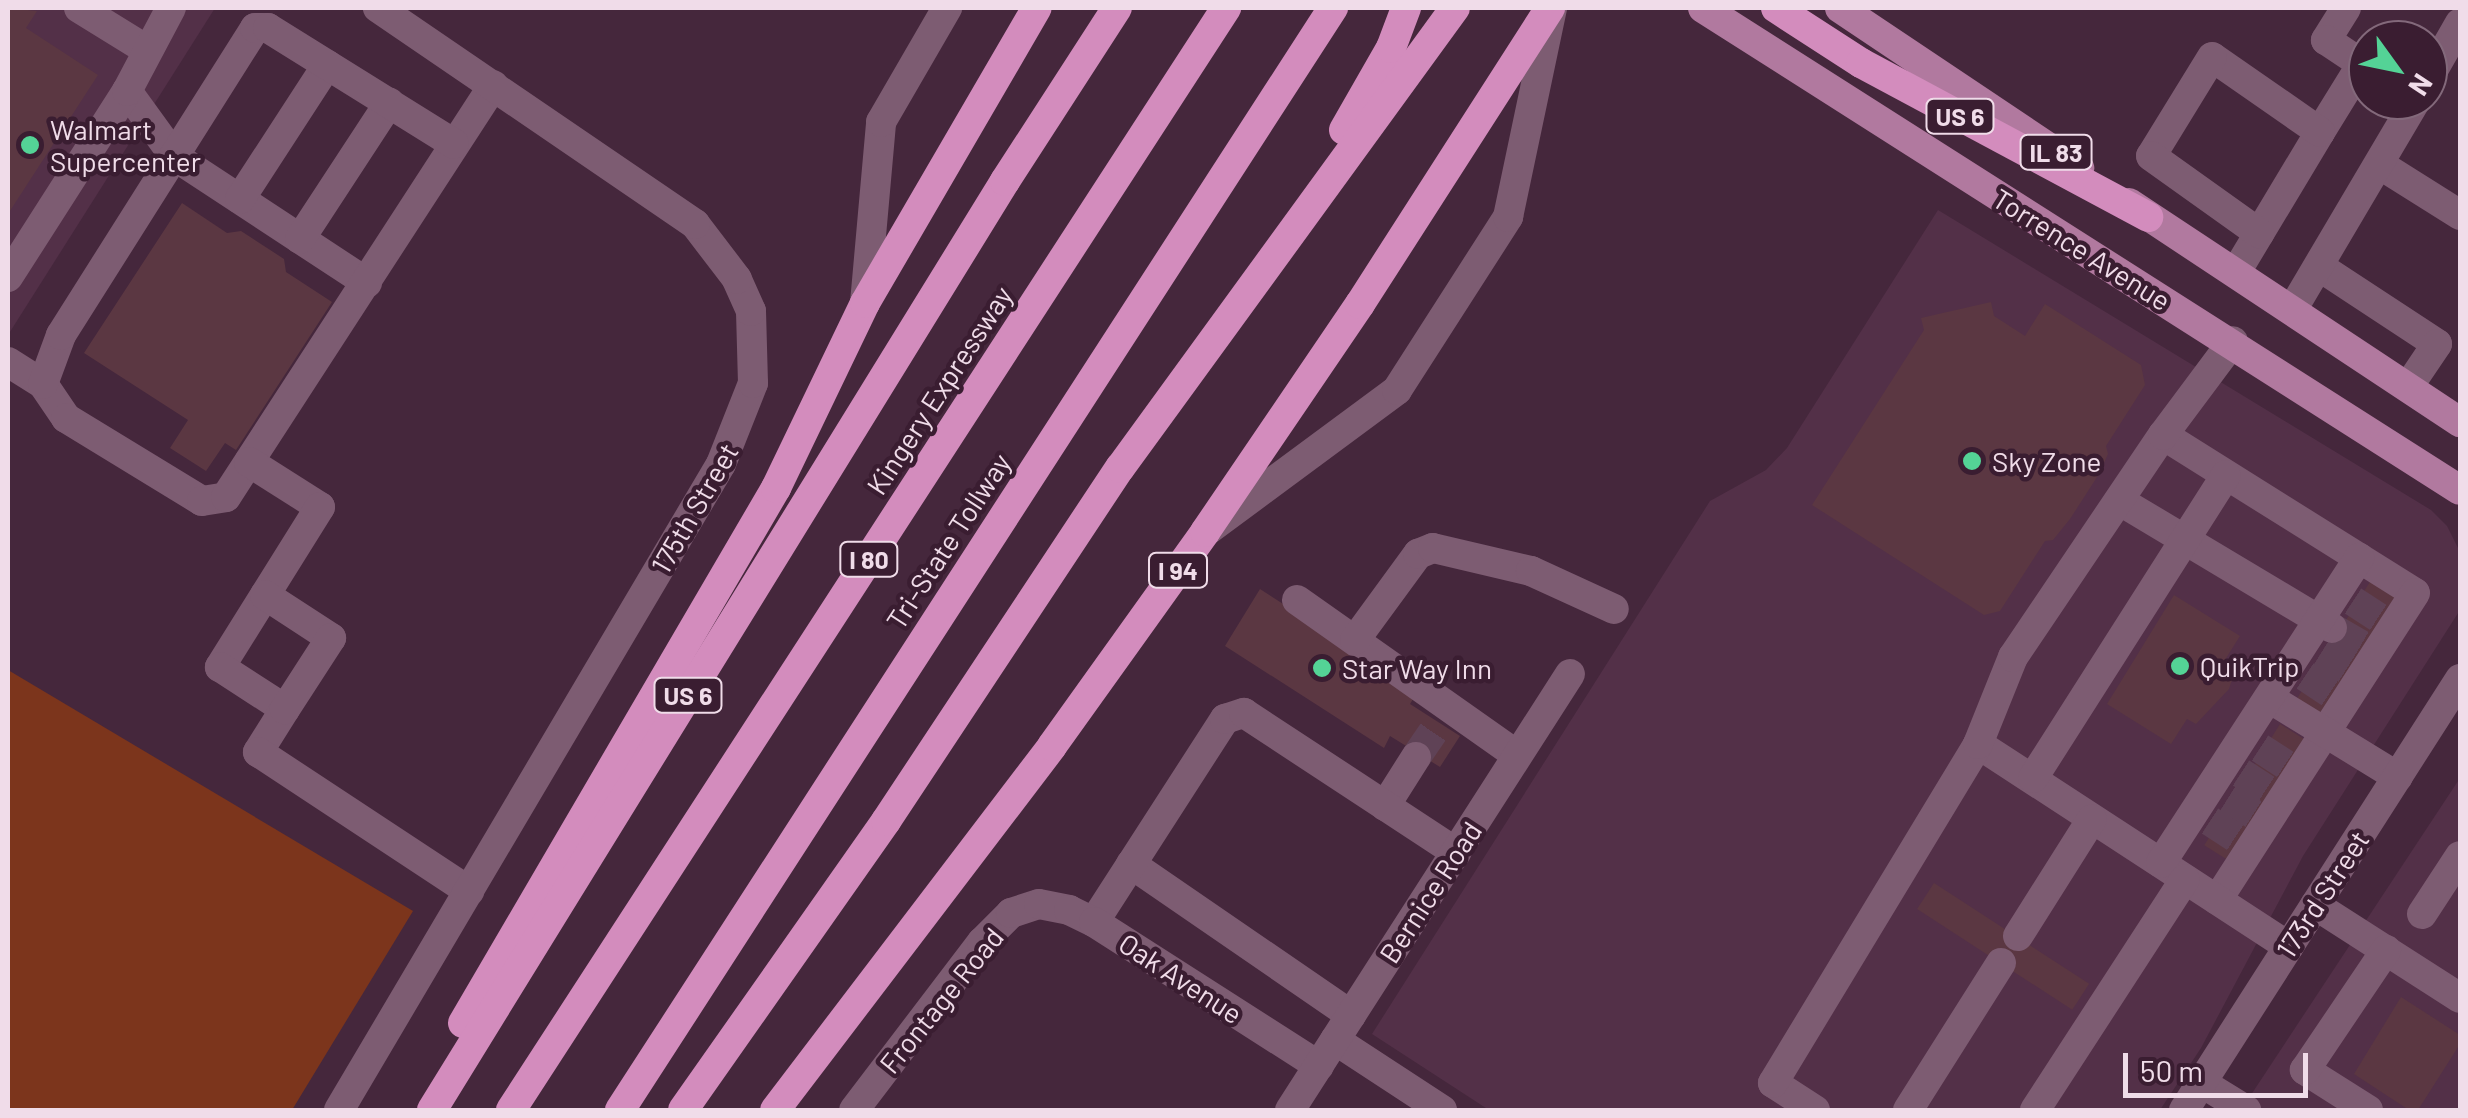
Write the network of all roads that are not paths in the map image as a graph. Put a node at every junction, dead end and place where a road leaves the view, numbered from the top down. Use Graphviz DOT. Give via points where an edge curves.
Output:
graph roads {
  1 [pos="80,8"];
  2 [pos="171,8"];
  3 [pos="947,8"];
  4 [pos="1037,8"];
  5 [pos="1118,8"];
  6 [pos="1226,8"];
  7 [pos="1332,8"];
  8 [pos="1406,8"];
  9 [pos="1455,8"];
  10 [pos="1551,8"];
  11 [pos="1703,8"];
  12 [pos="1776,8"];
  13 [pos="1840,8"];
  14 [pos="2346,8"];
  15 [pos="2449,8"];
  16 [pos="394,12"];
  17 [pos="2460,15"];
  18 [pos="147,50"];
  19 [pos="2348,55"];
  20 [pos="327,65"];
  21 [pos="494,86"];
  22 [pos="127,91"];
  23 [pos="2348,91"];
  24 [pos="389,103"];
  25 [pos="2404,120"];
  26 [pos="2320,132"];
  27 [pos="454,144"];
  28 [pos="174,156"];
  29 [pos="2379,164"];
  30 [pos="240,199"];
  31 [pos="2460,214"];
  32 [pos="2148,217"];
  33 [pos="2259,233"];
  34 [pos="300,239"];
  35 [pos="1273,255"];
  36 [pos="2320,267"];
  37 [pos="2236,272"];
  38 [pos="8,276"];
  39 [pos="367,284"];
  40 [pos="865,303"];
  41 [pos="2292,310"];
  42 [pos="2233,342"];
  43 [pos="8,362"];
  44 [pos="43,384"];
  45 [pos="2408,387"];
  46 [pos="2460,422"];
  47 [pos="2163,435"];
  48 [pos="250,462"];
  49 [pos="2226,474"];
  50 [pos="2460,490"];
  51 [pos="2120,501"];
  52 [pos="1206,532"];
  53 [pos="2183,538"];
  54 [pos="2358,558"];
  55 [pos="264,596"];
  56 [pos="1298,600"];
  57 [pos="1614,609"];
  58 [pos="1355,640"];
  59 [pos="2312,648"];
  60 [pos="1570,674"];
  61 [pos="2460,678"];
  62 [pos="2269,698"];
  63 [pos="285,709"];
  64 [pos="2325,732"];
  65 [pos="1978,744"];
  66 [pos="1517,755"];
  67 [pos="1416,758"];
  68 [pos="2398,776"];
  69 [pos="2033,778"];
  70 [pos="2247,793"];
  71 [pos="1385,806"];
  72 [pos="2092,818"];
  73 [pos="1456,852"];
  74 [pos="2460,856"];
  75 [pos="1131,864"];
  76 [pos="2173,871"];
  77 [pos="469,892"];
  78 [pos="2217,900"];
  79 [pos="1039,904"];
  80 [pos="2315,905"];
  81 [pos="2422,914"];
  82 [pos="1094,922"];
  83 [pos="2018,936"];
  84 [pos="2288,947"];
  85 [pos="2386,950"];
  86 [pos="2001,963"];
  87 [pos="2460,998"];
  88 [pos="1343,1027"];
  89 [pos="1319,1066"];
  90 [pos="2202,1083"];
  91 [pos="339,1110"];
  92 [pos="412,1110"];
  93 [pos="432,1110"];
  94 [pos="512,1110"];
  95 [pos="620,1110"];
  96 [pos="684,1110"];
  97 [pos="775,1110"];
  98 [pos="854,1110"];
  99 [pos="1290,1110"];
  100 [pos="1442,1110"];
  101 [pos="1814,1110"];
  102 [pos="1908,1110"];
  103 [pos="2035,1110"];
  104 [pos="2184,1110"];
  105 [pos="2246,1110"];
  106 [pos="2368,1110"];
  1 -- 18 [label="street"];
  2 -- 18 [label="street"];
  3 -- 40 [label="street" via="881,122"];
  4 -- 40 [label="highway"];
  5 -- 93 [label="highway, US 6"];
  6 -- 94 [label="highway, Kingery Expressway / I 80"];
  7 -- 95 [label="highway, Tri-State Tollway"];
  8 -- 35 [label="highway" via="1391,48"];
  9 -- 35 [label="highway"];
  10 -- 52 [label="highway, I 94"];
  10 -- 52 [label="street" via="1508,217 1397,390"];
  11 -- 42 [label="main road, Torrence Avenue / US 6"];
  12 -- 32 [label="highway, US 6" via="1861,63"];
  13 -- 32 [label="main road, IL 83"];
  14 -- 19 [label="street" via="2326,40"];
  15 -- 17 [label="street"];
  16 -- 21 [label="street, 175th Street"];
  18 -- 22 [label="street"];
  20 -- 24 [label="street"];
  20 -- 28 [label="street" via="268,28 256,28"];
  20 -- 30 [label="street"];
  21 -- 27 [label="street"];
  21 -- 77 [label="street, 175th Street" via="695,224 737,278 751,311 753,384 722,464"];
  22 -- 28 [label="street"];
  22 -- 38 [label="street"];
  23 -- 26 [label="street"];
  24 -- 27 [label="street"];
  24 -- 34 [label="street"];
  25 -- 29 [label="street"];
  26 -- 33 [label="street"];
  26 -- 33 [label="street" via="2212,58 2151,156"];
  27 -- 39 [label="street"];
  28 -- 30 [label="street"];
  28 -- 44 [label="street" via="61,335"];
  29 -- 31 [label="street"];
  29 -- 36 [label="street"];
  30 -- 34 [label="street"];
  32 -- 37 [label="main road, US 6"];
  33 -- 37 [label="street"];
  34 -- 39 [label="street"];
  35 -- 96 [label="highway" via="1120,468 898,804"];
  36 -- 41 [label="street"];
  36 -- 45 [label="street" via="2437,344"];
  37 -- 41 [label="main road, US 6"];
  39 -- 48 [label="street"];
  40 -- 92 [label="highway" via="776,488"];
  41 -- 45 [label="main road, US 6"];
  42 -- 47 [label="street"];
  42 -- 50 [label="main road, Torrence Avenue / US 6"];
  43 -- 44 [label="street"];
  44 -- 48 [label="street" via="66,418 202,501 226,497"];
  45 -- 46 [label="main road, US 6"];
  47 -- 49 [label="street"];
  47 -- 51 [label="street"];
  48 -- 55 [label="street" via="320,507"];
  49 -- 53 [label="street"];
  49 -- 54 [label="street"];
  51 -- 53 [label="street"];
  51 -- 65 [label="street" via="2014,657"];
  52 -- 97 [label="highway, I 94"];
  53 -- 59 [label="street"];
  53 -- 69 [label="street"];
  54 -- 59 [label="street" via="2345,596"];
  54 -- 64 [label="street" via="2414,593 2354,674"];
  55 -- 63 [label="street" via="220,667"];
  55 -- 63 [label="street" via="330,638"];
  56 -- 58 [label="street"];
  57 -- 58 [label="street" via="1532,572 1433,548 1418,554"];
  58 -- 66 [label="street" via="1444,714"];
  59 -- 62 [label="street"];
  60 -- 66 [label="street, Bernice Road"];
  61 -- 68 [label="street, 173rd Street"];
  62 -- 64 [label="street"];
  62 -- 70 [label="street"];
  63 -- 77 [label="street" via="258,752"];
  64 -- 68 [label="street"];
  64 -- 70 [label="street"];
  65 -- 69 [label="street"];
  65 -- 101 [label="street" via="1772,1083"];
  66 -- 73 [label="street, Bernice Road"];
  67 -- 71 [label="street"];
  68 -- 80 [label="street, 173rd Street"];
  69 -- 72 [label="street"];
  70 -- 76 [label="street"];
  70 -- 78 [label="street"];
  71 -- 73 [label="street"];
  71 -- 75 [label="street" via="1244,712 1225,719"];
  72 -- 76 [label="street"];
  72 -- 83 [label="street"];
  73 -- 88 [label="street, Bernice Road"];
  74 -- 81 [label="street"];
  75 -- 82 [label="street"];
  75 -- 88 [label="street"];
  76 -- 78 [label="street"];
  76 -- 103 [label="street"];
  77 -- 91 [label="street, 175th Street"];
  78 -- 84 [label="street"];
  79 -- 82 [label="street, Oak Avenue"];
  79 -- 98 [label="street, Frontage Road" via="1012,913 982,942"];
  80 -- 84 [label="street, 173rd Street"];
  80 -- 85 [label="street"];
  82 -- 89 [label="street, Oak Avenue"];
  84 -- 90 [label="street, 173rd Street"];
  85 -- 87 [label="street"];
  85 -- 106 [label="street" via="2306,1070"];
  86 -- 102 [label="street"];
  88 -- 89 [label="street, Bernice Road"];
  88 -- 100 [label="street"];
  89 -- 99 [label="street, Bernice Road"];
  90 -- 104 [label="street, 173rd Street"];
  90 -- 105 [label="street"];
}
